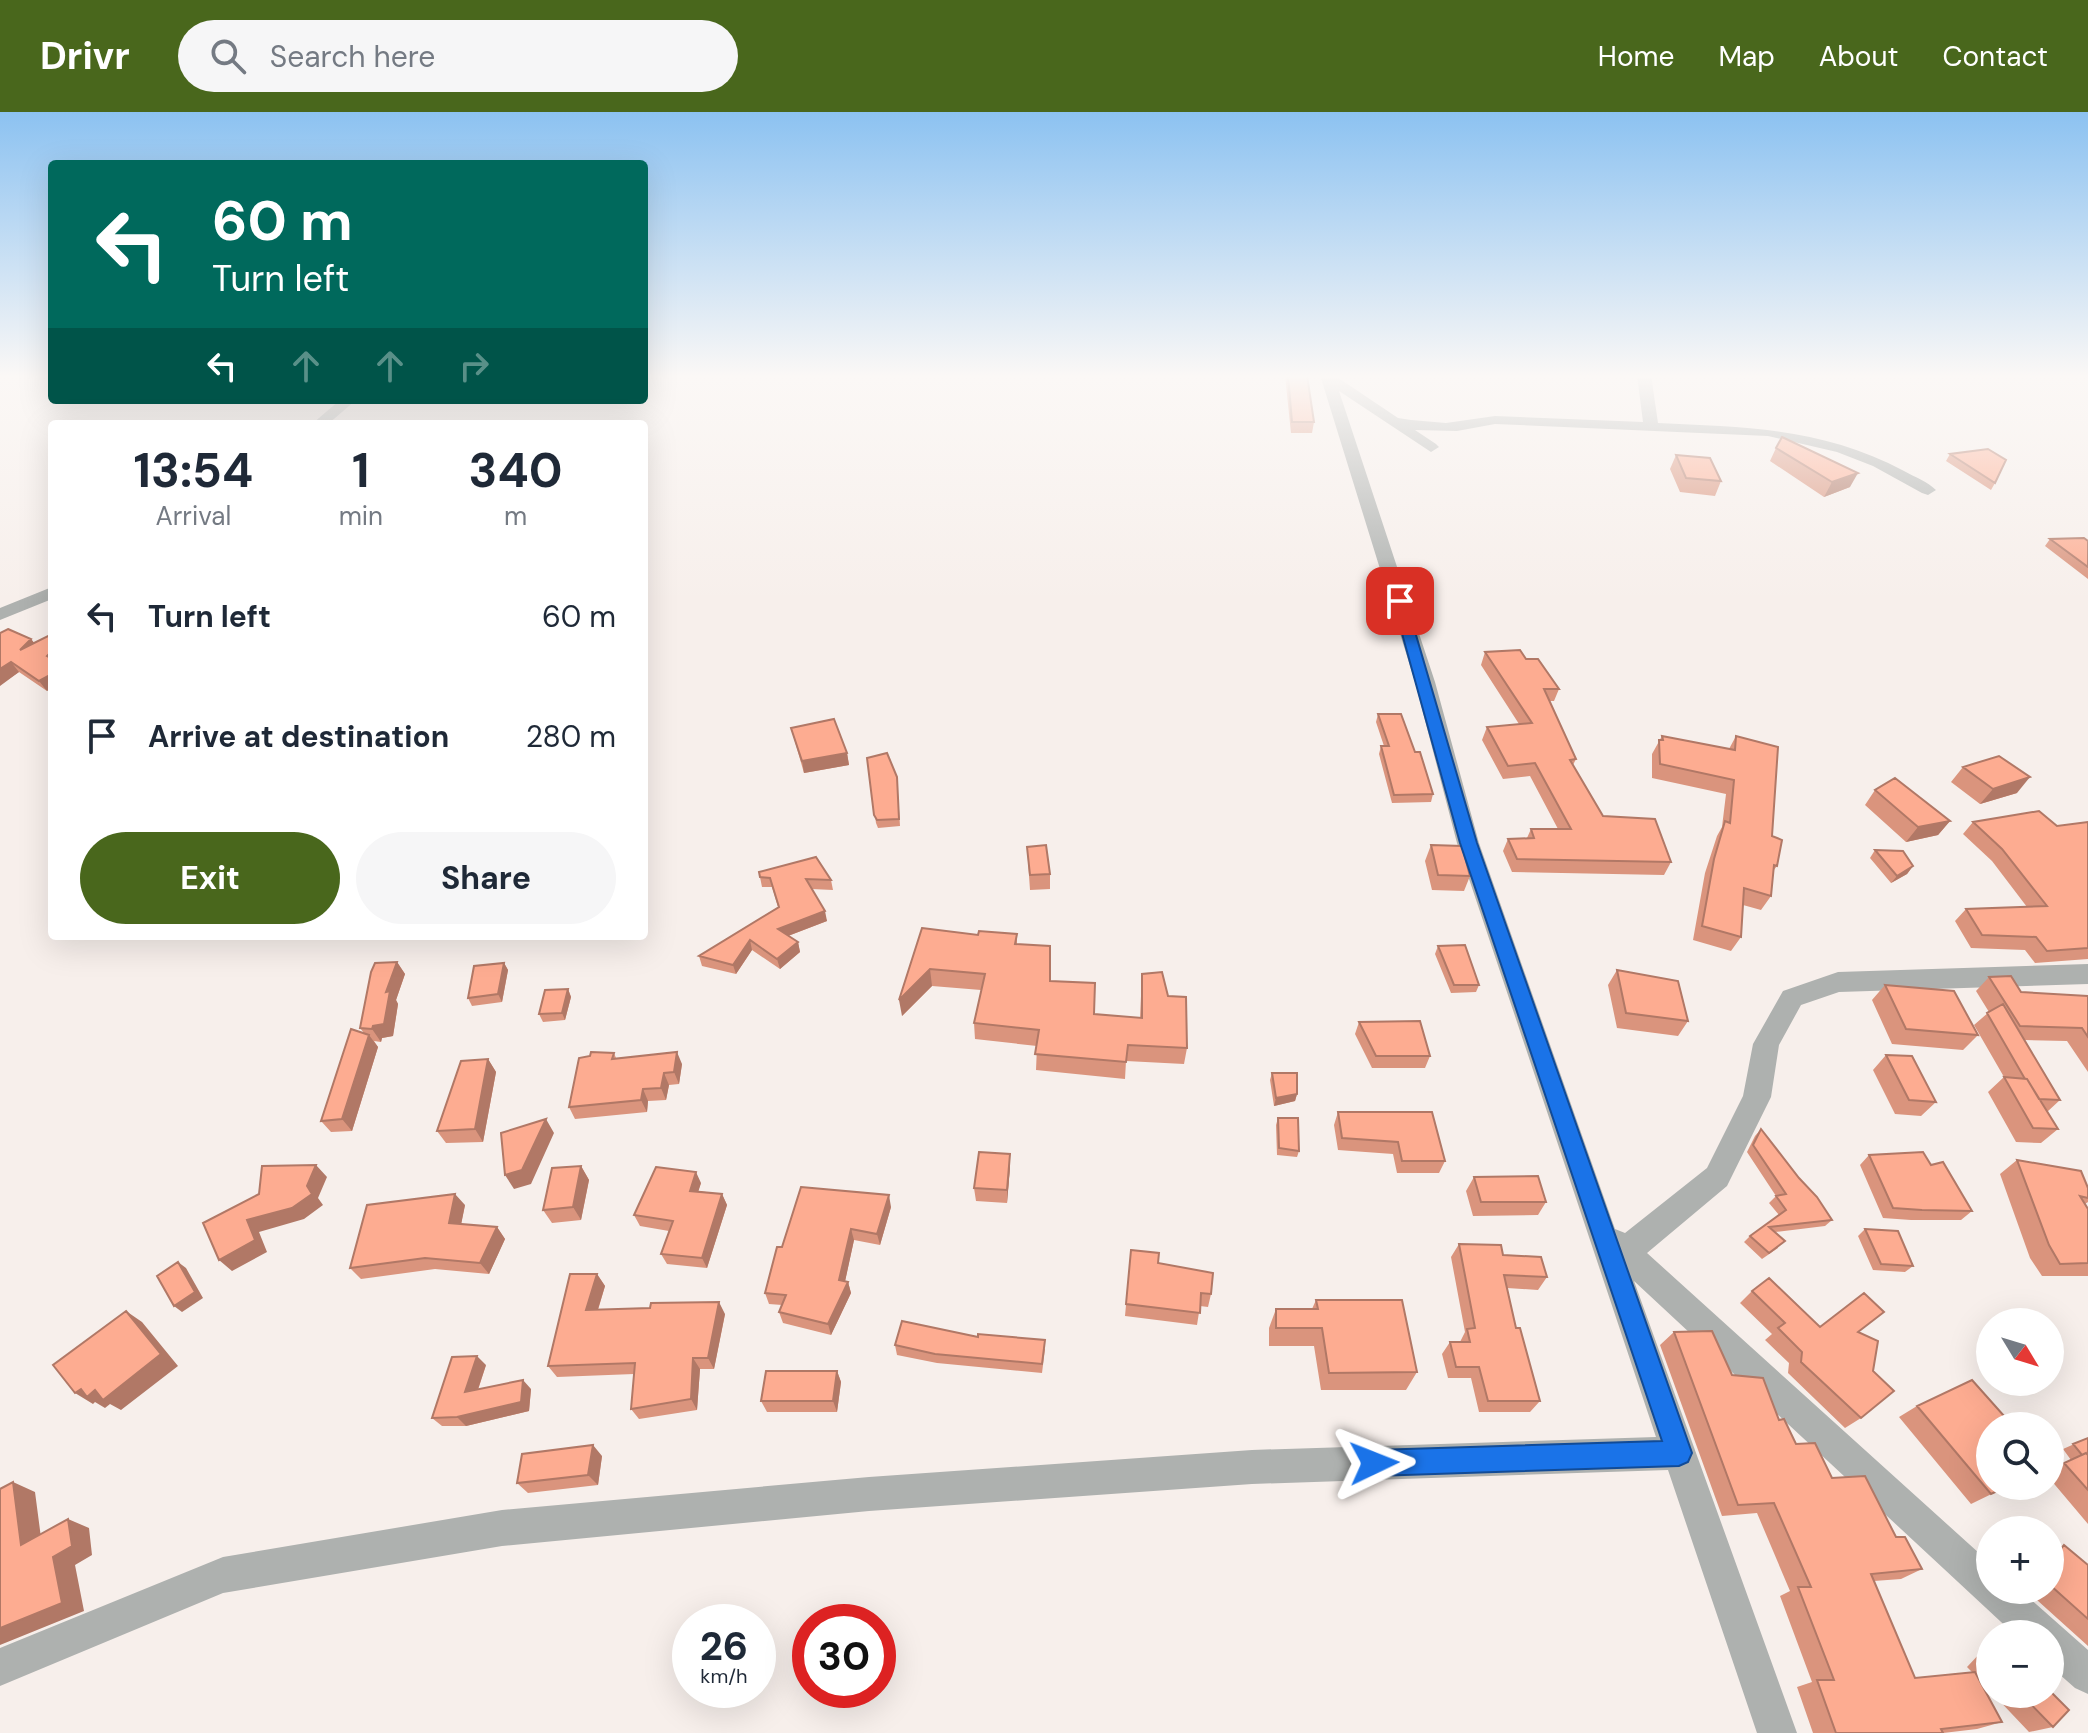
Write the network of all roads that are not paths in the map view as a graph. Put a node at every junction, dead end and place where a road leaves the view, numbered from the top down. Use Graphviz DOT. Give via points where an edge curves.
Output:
graph roads {
  1 [pos="1352,451"];
  2 [pos="1840,451"];
  3 [pos="1928,490"];
  4 [pos="48,594"];
  5 [pos="0,615"];
  6 [pos="2088,974"];
  7 [pos="1600,1229"];
  8 [pos="1625,1252"];
  9 [pos="1679,1453"];
  10 [pos="1976,1574"];
  11 [pos="2009,1604"];
  12 [pos="2026,1620"];
  13 [pos="2064,1654"];
  14 [pos="0,1667"];
  15 [pos="2088,1675"];
  16 [pos="1777,1733"];
  1 -- 7 [label="street" via="1425,682 1468,843"];
  2 -- 3 [label="street" via="1878,463"];
  4 -- 5 [label="street"];
  6 -- 8 [label="street" via="1838,982 1792,998 1766,1044 1757,1097 1717,1177"];
  7 -- 8 [label="street"];
  7 -- 9 [label="street"];
  8 -- 10 [label="street"];
  9 -- 14 [label="street" via="1252,1467 869,1494 502,1528 223,1575"];
  9 -- 16 [label="street"];
  11 -- 12 [label="street"];
  13 -- 15 [label="street"];
}
